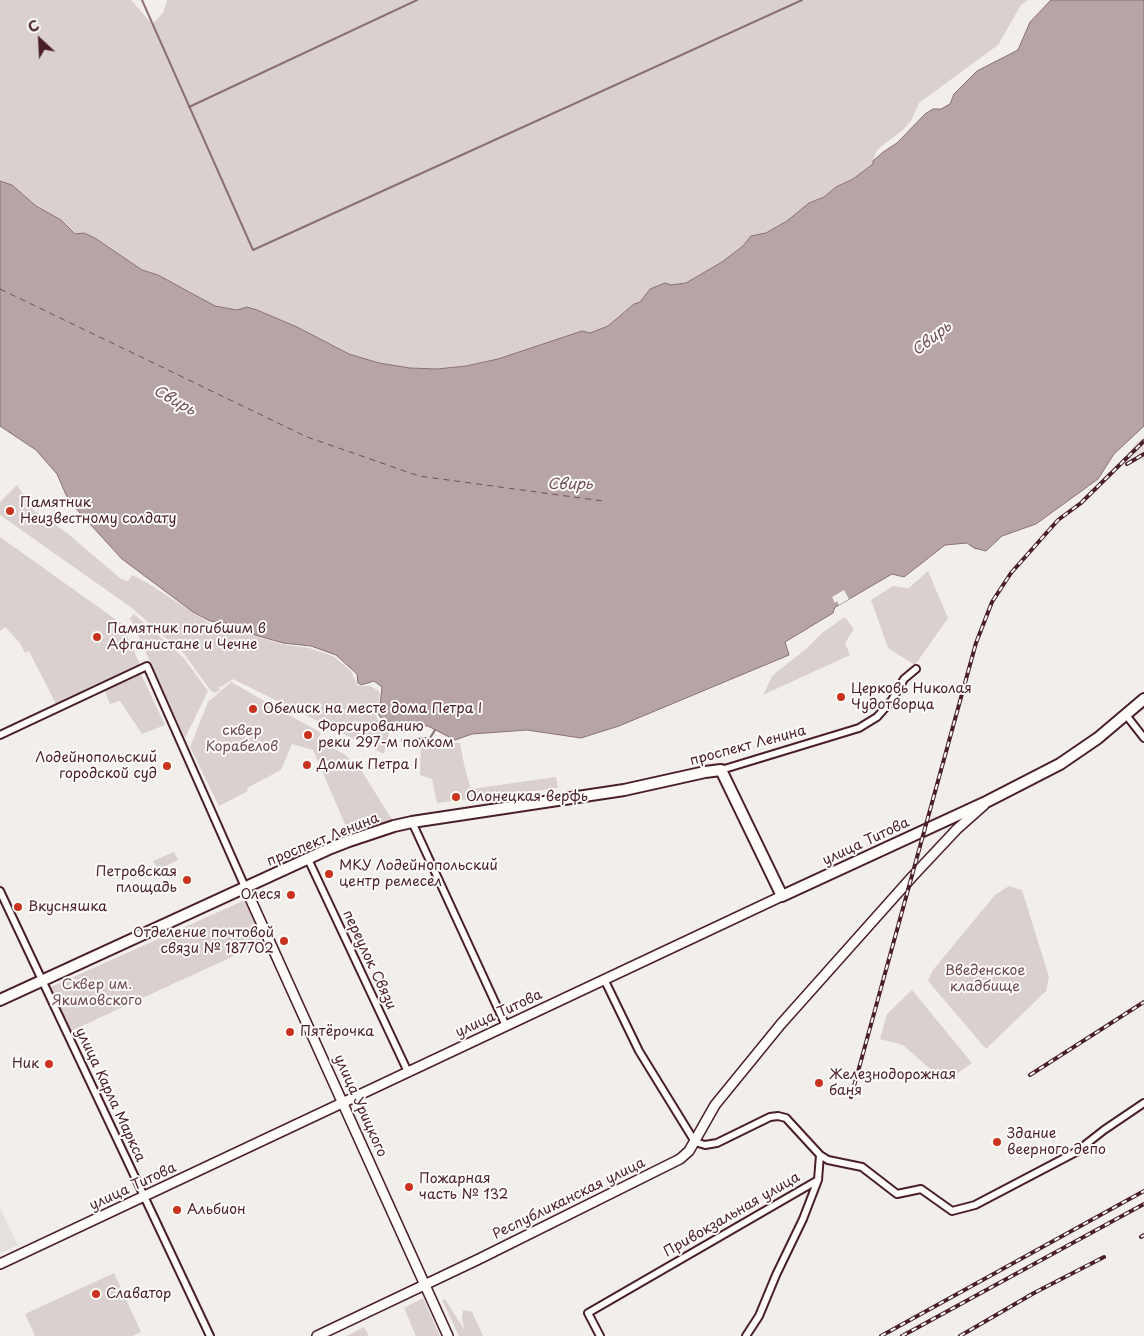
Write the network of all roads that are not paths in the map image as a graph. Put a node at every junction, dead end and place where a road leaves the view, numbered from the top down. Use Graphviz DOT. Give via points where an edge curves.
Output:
graph roads {
  1 [pos="916,669"];
  2 [pos="1144,699"];
  3 [pos="1126,715"];
  4 [pos="0,735"];
  5 [pos="1144,738"];
  6 [pos="721,770"];
  7 [pos="988,801"];
  8 [pos="412,822"];
  9 [pos="308,859"];
  10 [pos="246,887"];
  11 [pos="0,891"];
  12 [pos="782,896"];
  13 [pos="43,981"];
  14 [pos="605,981"];
  15 [pos="0,1000"];
  16 [pos="506,1026"];
  17 [pos="408,1072"];
  18 [pos="344,1103"];
  19 [pos="1144,1103"];
  20 [pos="695,1142"];
  21 [pos="820,1155"];
  22 [pos="818,1180"];
  23 [pos="144,1196"];
  24 [pos="0,1264"];
  25 [pos="425,1285"];
  26 [pos="210,1336"];
  27 [pos="316,1336"];
  28 [pos="448,1336"];
  29 [pos="600,1336"];
  30 [pos="746,1336"];
  1 -- 6 [label="street, проспект Ленина" via="904,679 892,700 876,717 860,728"];
  2 -- 3 [label="main road, улица Титова"];
  3 -- 5 [label="street"];
  3 -- 7 [label="main road, улица Титова" via="1072,758"];
  4 -- 10 [label="street" via="147,666"];
  6 -- 8 [label="main road, проспект Ленина" via="571,799"];
  6 -- 12 [label="main road"];
  7 -- 12 [label="main road, улица Титова"];
  7 -- 20 [label="street, Республиканская улица" via="925,863 781,1024 715,1105"];
  8 -- 9 [label="main road, проспект Ленина" via="349,841"];
  8 -- 16 [label="street"];
  9 -- 10 [label="main road, проспект Ленина"];
  9 -- 17 [label="street, переулок Связи"];
  10 -- 13 [label="main road, проспект Ленина"];
  10 -- 18 [label="street, улица Урицкого"];
  11 -- 13 [label="street, улица Карла Маркса"];
  12 -- 14 [label="street, улица Титова"];
  13 -- 15 [label="main road, проспект Ленина"];
  13 -- 23 [label="street, улица Карла Маркса"];
  14 -- 16 [label="street, улица Титова"];
  14 -- 20 [label="street" via="639,1051"];
  16 -- 17 [label="street, улица Титова"];
  17 -- 18 [label="street, улица Титова"];
  18 -- 23 [label="street, улица Титова"];
  18 -- 25 [label="street, улица Урицкого"];
  19 -- 21 [label="street" via="1076,1152 975,1205 952,1211 921,1190 896,1194 862,1167 828,1160"];
  20 -- 21 [label="street" via="717,1143 778,1116 786,1118"];
  20 -- 25 [label="street, Республиканская улица" via="689,1151 668,1166"];
  21 -- 22 [label="street"];
  22 -- 29 [label="street, Привокзальная улица" via="588,1313"];
  22 -- 30 [label="street, Привокзальная улица" via="759,1316"];
  23 -- 24 [label="street, улица Титова"];
  23 -- 26 [label="street, улица Карла Маркса"];
  25 -- 27 [label="street, Республиканская улица"];
  25 -- 28 [label="street, улица Урицкого"];
}
